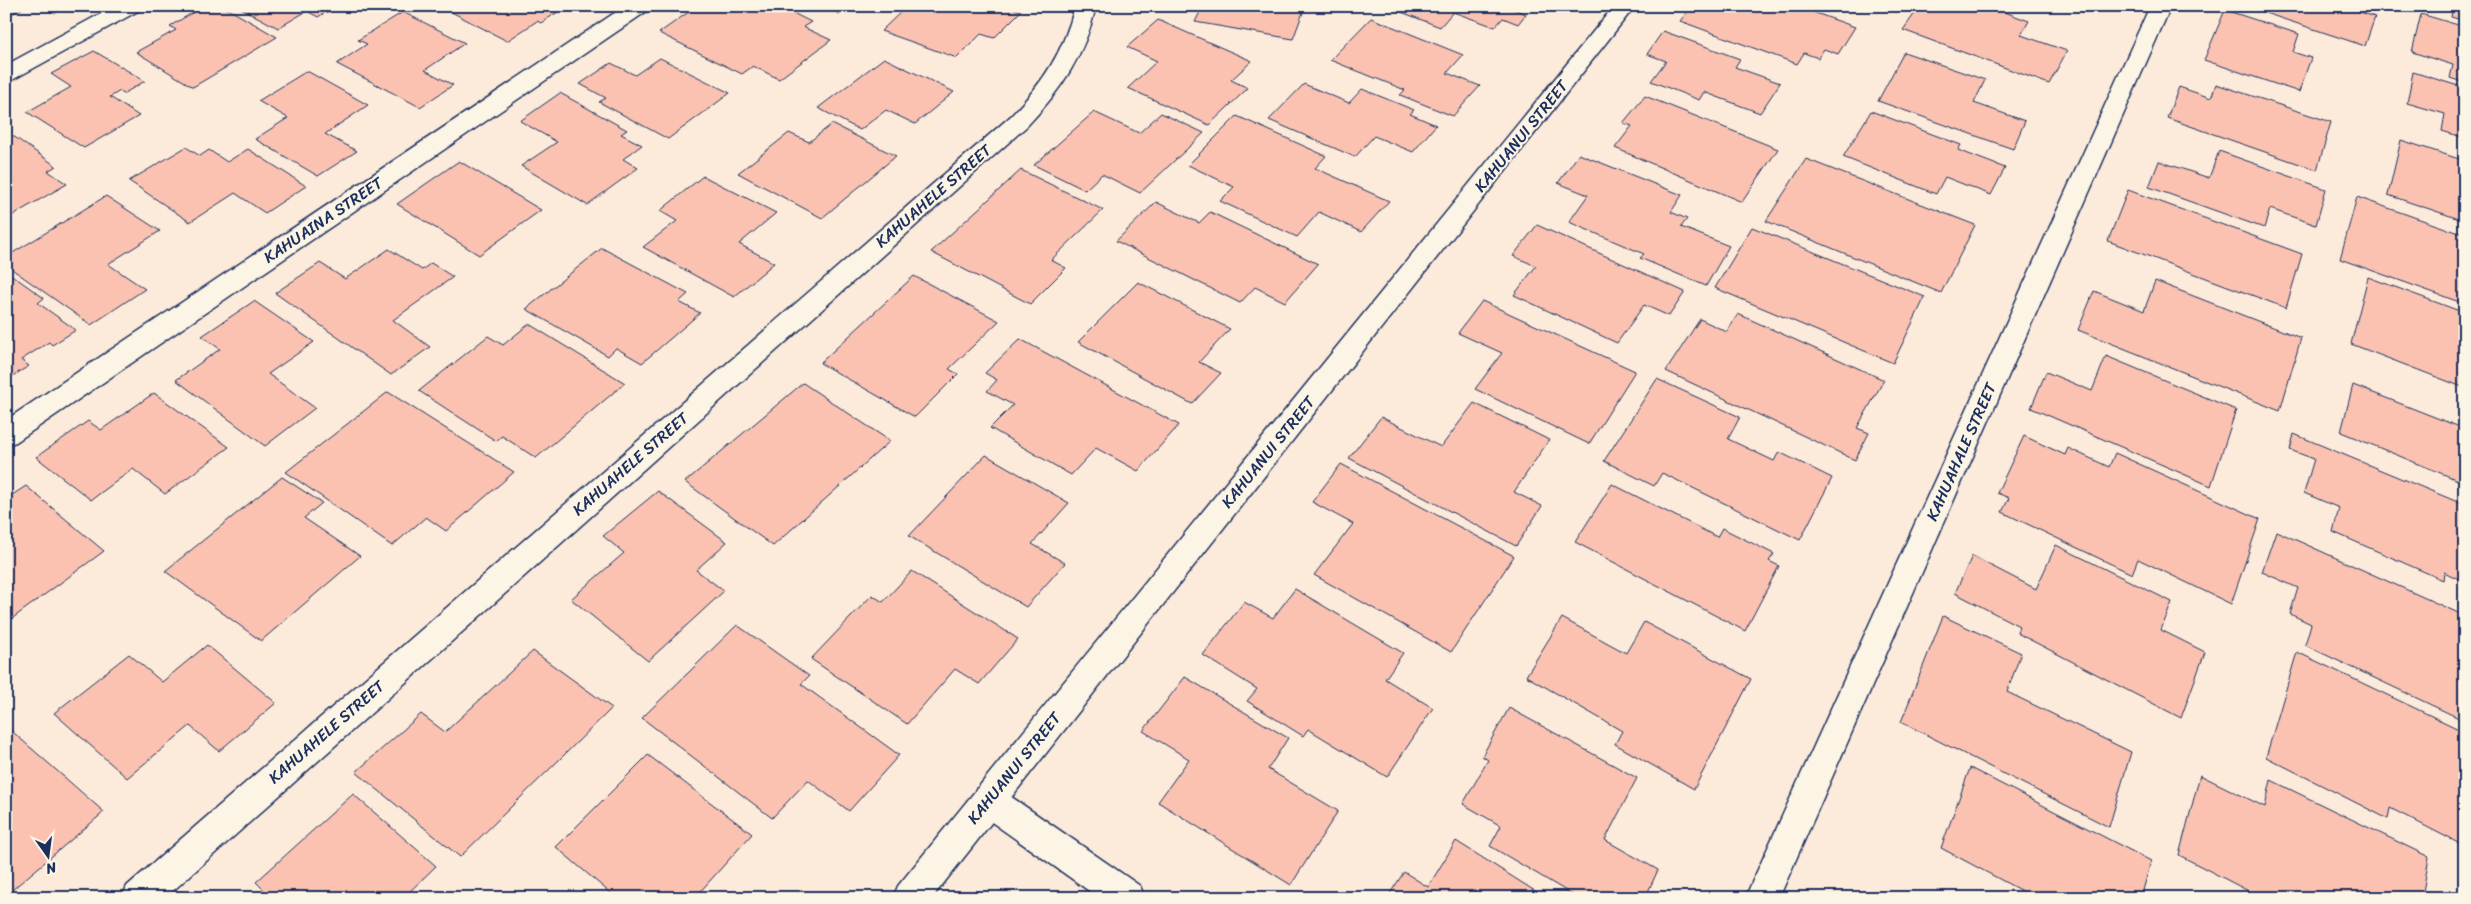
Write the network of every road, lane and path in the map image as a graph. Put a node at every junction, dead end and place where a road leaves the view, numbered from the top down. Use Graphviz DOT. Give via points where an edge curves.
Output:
graph roads {
  1 [pos="131,6"];
  2 [pos="640,6"];
  3 [pos="1086,6"];
  4 [pos="1625,6"];
  5 [pos="2161,6"];
  6 [pos="6,74"];
  7 [pos="6,434"];
  8 [pos="988,800"];
  9 [pos="139,898"];
  10 [pos="910,898"];
  11 [pos="1128,898"];
  12 [pos="1762,898"];
  1 -- 6 [label="street"];
  2 -- 7 [label="street, KAHUAINA STREET"];
  3 -- 9 [label="street, KAHUAHELE STREET" via="1069,59 1050,89 1019,121"];
  4 -- 8 [label="street, KAHUANUI STREET"];
  5 -- 12 [label="street, KAHUAHALE STREET"];
  8 -- 10 [label="street, KAHUANUI STREET"];
  8 -- 11 [label="street"];
}
